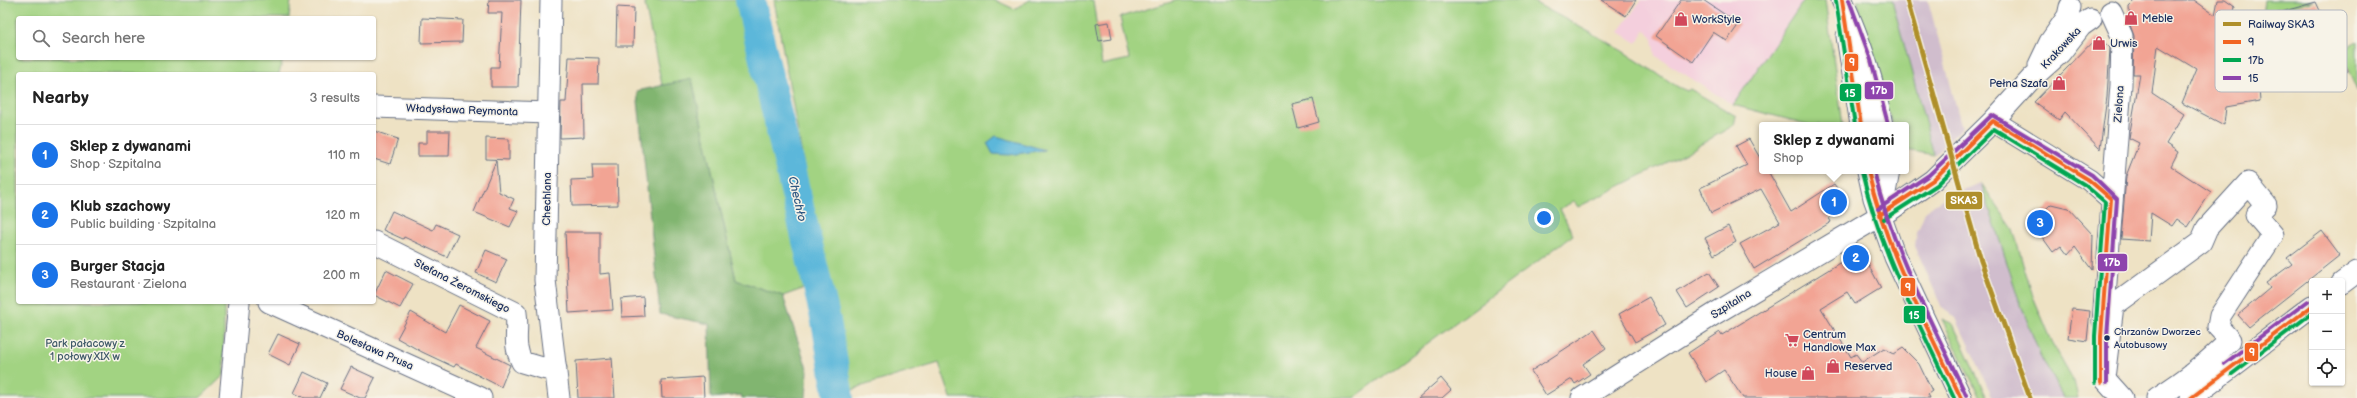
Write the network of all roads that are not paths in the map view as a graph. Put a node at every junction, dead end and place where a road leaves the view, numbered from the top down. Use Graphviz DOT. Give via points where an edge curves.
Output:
graph roads {
  1 [pos="551,0"];
  2 [pos="1842,0"];
  3 [pos="2068,4"];
  4 [pos="2115,6"];
  5 [pos="2091,19"];
  6 [pos="2032,78"];
  7 [pos="376,108"];
  8 [pos="549,113"];
  9 [pos="1993,121"];
  10 [pos="1861,122"];
  11 [pos="1881,122"];
  12 [pos="1869,174"];
  13 [pos="1888,174"];
  14 [pos="2111,199"];
  15 [pos="1881,214"];
  16 [pos="376,243"];
  17 [pos="2357,272"];
  18 [pos="2345,281"];
  19 [pos="239,304"];
  20 [pos="273,304"];
  21 [pos="2309,308"];
  22 [pos="556,369"];
  23 [pos="2101,390"];
  24 [pos="234,396"];
  25 [pos="482,398"];
  26 [pos="559,398"];
  27 [pos="1582,398"];
  28 [pos="1961,398"];
  29 [pos="2117,398"];
  30 [pos="2122,398"];
  31 [pos="2157,398"];
  32 [pos="2191,398"];
  1 -- 8 [label="street, Chechlana"];
  2 -- 10 [label="street"];
  2 -- 11 [label="street" via="1857,34"];
  3 -- 5 [label="street" via="2080,16"];
  3 -- 6 [label="street, Krakowska" via="2068,16 2050,42"];
  4 -- 5 [label="street" via="2101,18"];
  4 -- 14 [label="street, Zielona" via="2122,36 2121,84"];
  5 -- 6 [label="street, Krakowska" via="2081,26 2060,53"];
  6 -- 9 [label="street, Krakowska"];
  7 -- 8 [label="street, Władysława Reymonta"];
  8 -- 22 [label="street, Chechlana" via="545,280"];
  9 -- 14 [label="street" via="2089,180"];
  9 -- 15 [label="street, Krakowska" via="1932,180"];
  12 -- 15 [label="street"];
  13 -- 15 [label="street"];
  14 -- 23 [label="street, Zielona" via="2100,347"];
  15 -- 27 [label="street, Szpitalna" via="1716,313"];
  15 -- 28 [label="street" via="1895,257"];
  16 -- 22 [label="street, Stefana Żeromskiego" via="516,313 516,350 522,362 546,369"];
  17 -- 18 [label="street"];
  19 -- 24 [label="street"];
  20 -- 25 [label="street, Bolesława Prusa"];
  21 -- 32 [label="street"];
  22 -- 26 [label="street, Chechlana"];
  23 -- 29 [label="street, Zielona"];
  30 -- 31 [label="street" via="2104,378 2113,306 2201,242 2207,228 2248,183 2266,205 2256,215 2273,235 2220,316 2218,327 2230,340 2215,356 2180,384"];
}
